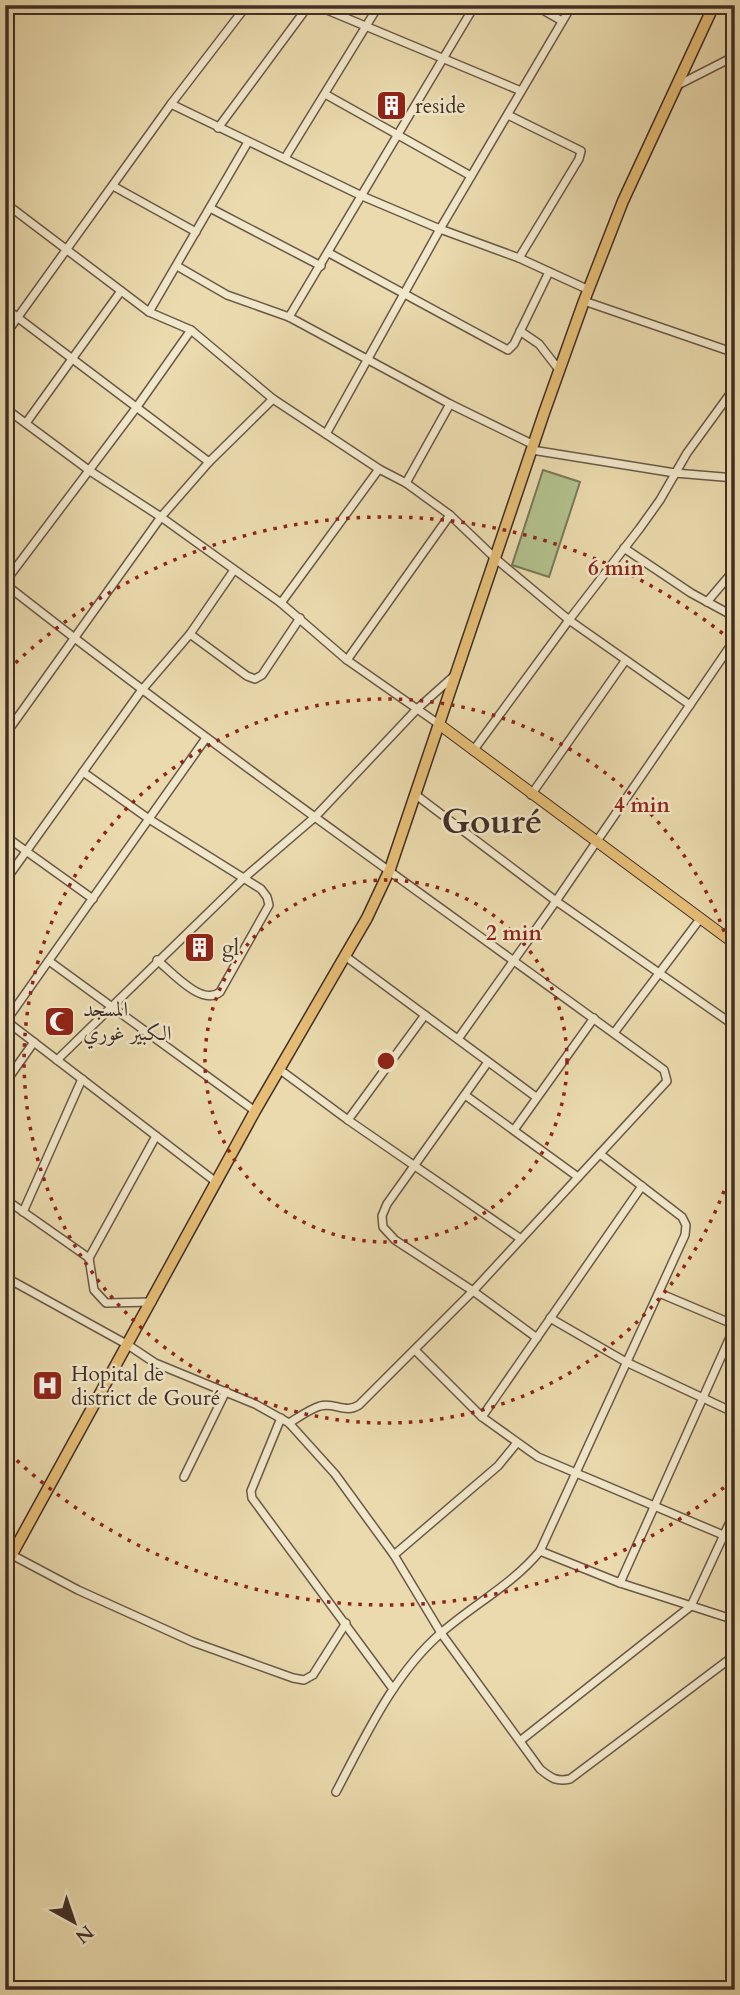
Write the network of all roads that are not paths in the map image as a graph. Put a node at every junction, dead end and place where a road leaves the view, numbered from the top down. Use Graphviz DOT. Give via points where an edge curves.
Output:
graph roads {
  1 [pos="247,5"];
  2 [pos="309,5"];
  3 [pos="315,5"];
  4 [pos="379,5"];
  5 [pos="475,5"];
  6 [pos="534,5"];
  7 [pos="572,5"];
  8 [pos="714,5"];
  9 [pos="562,21"];
  10 [pos="365,27"];
  11 [pos="735,56"];
  12 [pos="442,58"];
  13 [pos="676,86"];
  14 [pos="521,91"];
  15 [pos="325,94"];
  16 [pos="171,104"];
  17 [pos="508,115"];
  18 [pos="218,128"];
  19 [pos="397,135"];
  20 [pos="248,142"];
  21 [pos="285,158"];
  22 [pos="471,177"];
  23 [pos="113,186"];
  24 [pos="362,195"];
  25 [pos="5,203"];
  26 [pos="210,208"];
  27 [pos="440,229"];
  28 [pos="196,232"];
  29 [pos="67,250"];
  30 [pos="329,253"];
  31 [pos="519,258"];
  32 [pos="177,266"];
  33 [pos="321,266"];
  34 [pos="549,272"];
  35 [pos="589,290"];
  36 [pos="121,291"];
  37 [pos="404,295"];
  38 [pos="584,301"];
  39 [pos="5,308"];
  40 [pos="149,312"];
  41 [pos="18,317"];
  42 [pos="289,317"];
  43 [pos="191,330"];
  44 [pos="520,331"];
  45 [pos="5,335"];
  46 [pos="735,353"];
  47 [pos="73,358"];
  48 [pos="367,358"];
  49 [pos="560,372"];
  50 [pos="734,390"];
  51 [pos="273,399"];
  52 [pos="450,404"];
  53 [pos="5,408"];
  54 [pos="136,408"];
  55 [pos="26,423"];
  56 [pos="326,433"];
  57 [pos="533,447"];
  58 [pos="209,462"];
  59 [pos="379,469"];
  60 [pos="90,471"];
  61 [pos="675,473"];
  62 [pos="735,478"];
  63 [pos="406,483"];
  64 [pos="450,515"];
  65 [pos="161,517"];
  66 [pos="625,548"];
  67 [pos="496,559"];
  68 [pos="735,569"];
  69 [pos="234,570"];
  70 [pos="5,583"];
  71 [pos="281,603"];
  72 [pos="707,603"];
  73 [pos="735,617"];
  74 [pos="300,618"];
  75 [pos="569,620"];
  76 [pos="190,635"];
  77 [pos="75,639"];
  78 [pos="735,639"];
  79 [pos="347,660"];
  80 [pos="625,661"];
  81 [pos="458,672"];
  82 [pos="141,691"];
  83 [pos="690,705"];
  84 [pos="417,709"];
  85 [pos="440,725"];
  86 [pos="5,734"];
  87 [pos="206,738"];
  88 [pos="473,751"];
  89 [pos="83,772"];
  90 [pos="416,795"];
  91 [pos="531,795"];
  92 [pos="315,817"];
  93 [pos="149,819"];
  94 [pos="467,834"];
  95 [pos="5,836"];
  96 [pos="595,841"];
  97 [pos="461,842"];
  98 [pos="26,852"];
  99 [pos="390,869"];
  100 [pos="244,878"];
  101 [pos="5,881"];
  102 [pos="93,899"];
  103 [pos="556,901"];
  104 [pos="700,919"];
  105 [pos="735,944"];
  106 [pos="345,956"];
  107 [pos="157,960"];
  108 [pos="514,960"];
  109 [pos="49,961"];
  110 [pos="658,973"];
  111 [pos="110,1006"];
  112 [pos="425,1014"];
  113 [pos="594,1018"];
  114 [pos="5,1020"];
  115 [pos="735,1026"];
  116 [pos="614,1033"];
  117 [pos="458,1039"];
  118 [pos="34,1042"];
  119 [pos="57,1060"];
  120 [pos="488,1062"];
  121 [pos="279,1069"];
  122 [pos="82,1079"];
  123 [pos="5,1083"];
  124 [pos="465,1095"];
  125 [pos="536,1097"];
  126 [pos="255,1111"];
  127 [pos="348,1120"];
  128 [pos="513,1130"];
  129 [pos="156,1136"];
  130 [pos="600,1154"];
  131 [pos="415,1166"];
  132 [pos="578,1177"];
  133 [pos="216,1182"];
  134 [pos="642,1186"];
  135 [pos="5,1199"];
  136 [pos="23,1212"];
  137 [pos="521,1239"];
  138 [pos="89,1258"];
  139 [pos="5,1278"];
  140 [pos="473,1291"];
  141 [pos="659,1293"];
  142 [pos="152,1302"];
  143 [pos="550,1318"];
  144 [pos="735,1326"];
  145 [pos="537,1338"];
  146 [pos="128,1345"];
  147 [pos="415,1350"];
  148 [pos="626,1362"];
  149 [pos="226,1391"];
  150 [pos="703,1398"];
  151 [pos="735,1413"];
  152 [pos="482,1417"];
  153 [pos="281,1418"];
  154 [pos="289,1423"];
  155 [pos="516,1444"];
  156 [pos="576,1474"];
  157 [pos="184,1477"];
  158 [pos="654,1507"];
  159 [pos="735,1511"];
  160 [pos="723,1536"];
  161 [pos="735,1540"];
  162 [pos="540,1551"];
  163 [pos="12,1555"];
  164 [pos="394,1555"];
  165 [pos="5,1567"];
  166 [pos="620,1583"];
  167 [pos="691,1606"];
  168 [pos="735,1620"];
  169 [pos="346,1623"];
  170 [pos="441,1633"];
  171 [pos="735,1655"];
  172 [pos="393,1689"];
  173 [pos="520,1741"];
  174 [pos="336,1792"];
  1 -- 16 [label="street"];
  2 -- 18 [label="street"];
  3 -- 10 [label="street"];
  4 -- 10 [label="street"];
  5 -- 12 [label="street"];
  6 -- 9 [label="street"];
  7 -- 9 [label="street"];
  8 -- 13 [label="highway"];
  9 -- 14 [label="street"];
  10 -- 12 [label="street"];
  10 -- 15 [label="street"];
  11 -- 13 [label="street"];
  12 -- 14 [label="street"];
  12 -- 19 [label="street"];
  13 -- 35 [label="highway"];
  14 -- 17 [label="street"];
  15 -- 19 [label="street"];
  15 -- 21 [label="street"];
  16 -- 18 [label="street"];
  16 -- 23 [label="street"];
  17 -- 22 [label="street"];
  17 -- 31 [label="street" via="581,151"];
  18 -- 20 [label="street"];
  19 -- 22 [label="street"];
  19 -- 24 [label="street"];
  20 -- 21 [label="street"];
  20 -- 26 [label="street"];
  21 -- 24 [label="street"];
  22 -- 27 [label="street"];
  23 -- 28 [label="street"];
  23 -- 29 [label="street"];
  24 -- 27 [label="street"];
  24 -- 30 [label="street"];
  25 -- 29 [label="street"];
  26 -- 28 [label="street"];
  26 -- 33 [label="street"];
  27 -- 31 [label="street"];
  27 -- 37 [label="street"];
  28 -- 32 [label="street"];
  29 -- 36 [label="street"];
  29 -- 41 [label="street"];
  30 -- 33 [label="street"];
  30 -- 37 [label="street"];
  31 -- 34 [label="street"];
  32 -- 40 [label="street"];
  32 -- 42 [label="street" via="227,295"];
  33 -- 42 [label="street"];
  34 -- 35 [label="street"];
  34 -- 44 [label="street"];
  35 -- 38 [label="highway"];
  36 -- 40 [label="street"];
  36 -- 47 [label="street"];
  37 -- 44 [label="street" via="508,350"];
  37 -- 48 [label="street"];
  38 -- 46 [label="street"];
  38 -- 49 [label="highway"];
  39 -- 41 [label="street"];
  40 -- 43 [label="street"];
  41 -- 45 [label="street"];
  41 -- 47 [label="street"];
  42 -- 48 [label="street"];
  43 -- 51 [label="street"];
  43 -- 54 [label="street"];
  44 -- 49 [label="street" via="539,344"];
  47 -- 54 [label="street"];
  47 -- 55 [label="street"];
  48 -- 52 [label="street"];
  48 -- 56 [label="street"];
  49 -- 57 [label="highway"];
  50 -- 61 [label="street"];
  51 -- 56 [label="street"];
  51 -- 58 [label="street"];
  52 -- 57 [label="street"];
  52 -- 63 [label="street"];
  53 -- 55 [label="street"];
  54 -- 58 [label="street"];
  54 -- 60 [label="street"];
  55 -- 60 [label="street"];
  56 -- 59 [label="street"];
  57 -- 61 [label="street"];
  57 -- 67 [label="highway"];
  58 -- 65 [label="street"];
  59 -- 63 [label="street"];
  59 -- 71 [label="street"];
  60 -- 65 [label="street"];
  60 -- 70 [label="street"];
  61 -- 62 [label="street"];
  61 -- 66 [label="street"];
  63 -- 64 [label="street"];
  64 -- 67 [label="street"];
  64 -- 79 [label="street"];
  65 -- 69 [label="street"];
  65 -- 77 [label="street"];
  66 -- 72 [label="street"];
  66 -- 75 [label="street"];
  67 -- 75 [label="street"];
  67 -- 81 [label="highway"];
  68 -- 72 [label="street"];
  69 -- 71 [label="street"];
  69 -- 76 [label="street"];
  70 -- 77 [label="street"];
  71 -- 74 [label="street"];
  72 -- 73 [label="street"];
  74 -- 76 [label="street" via="262,675 254,679"];
  74 -- 79 [label="street"];
  75 -- 80 [label="street"];
  75 -- 88 [label="street"];
  76 -- 82 [label="street"];
  77 -- 82 [label="street"];
  77 -- 86 [label="street"];
  78 -- 83 [label="street"];
  79 -- 84 [label="street"];
  80 -- 83 [label="street"];
  80 -- 91 [label="street"];
  81 -- 84 [label="street"];
  81 -- 85 [label="highway"];
  82 -- 87 [label="street"];
  82 -- 89 [label="street"];
  83 -- 96 [label="street"];
  84 -- 85 [label="street"];
  84 -- 92 [label="street"];
  85 -- 88 [label="main road"];
  85 -- 90 [label="highway"];
  87 -- 92 [label="street"];
  87 -- 93 [label="street"];
  88 -- 91 [label="main road"];
  89 -- 93 [label="street"];
  89 -- 98 [label="street"];
  90 -- 94 [label="street"];
  90 -- 99 [label="highway"];
  91 -- 96 [label="main road"];
  92 -- 99 [label="street"];
  92 -- 100 [label="street"];
  93 -- 100 [label="street"];
  93 -- 102 [label="street"];
  94 -- 97 [label="street"];
  94 -- 103 [label="street"];
  95 -- 98 [label="street"];
  96 -- 103 [label="street"];
  96 -- 104 [label="main road"];
  98 -- 101 [label="street"];
  98 -- 102 [label="street"];
  99 -- 106 [label="highway"];
  99 -- 108 [label="street"];
  100 -- 107 [label="street"];
  100 -- 107 [label="street" via="261,889 269,905 215,997 198,993"];
  102 -- 109 [label="street"];
  103 -- 108 [label="street"];
  103 -- 110 [label="street"];
  104 -- 105 [label="main road"];
  104 -- 110 [label="street"];
  106 -- 112 [label="street"];
  106 -- 121 [label="highway"];
  107 -- 111 [label="street"];
  108 -- 113 [label="street"];
  108 -- 117 [label="street"];
  109 -- 111 [label="street"];
  109 -- 114 [label="street"];
  110 -- 115 [label="street"];
  110 -- 116 [label="street"];
  111 -- 119 [label="street"];
  111 -- 126 [label="street"];
  112 -- 117 [label="street"];
  112 -- 127 [label="street"];
  113 -- 116 [label="street"];
  113 -- 125 [label="street"];
  114 -- 118 [label="street"];
  116 -- 130 [label="street" via="664,1070 667,1081"];
  117 -- 120 [label="street"];
  118 -- 119 [label="street"];
  118 -- 123 [label="street"];
  119 -- 122 [label="street"];
  120 -- 124 [label="street"];
  120 -- 125 [label="street"];
  121 -- 126 [label="highway"];
  121 -- 127 [label="street"];
  122 -- 129 [label="street"];
  122 -- 136 [label="street"];
  124 -- 128 [label="street"];
  124 -- 131 [label="street"];
  125 -- 128 [label="street"];
  126 -- 133 [label="highway"];
  127 -- 131 [label="street"];
  128 -- 132 [label="street"];
  129 -- 133 [label="street"];
  129 -- 138 [label="street"];
  130 -- 132 [label="street"];
  130 -- 134 [label="street"];
  131 -- 137 [label="street"];
  131 -- 140 [label="street" via="387,1204 383,1227 395,1240"];
  132 -- 137 [label="street"];
  133 -- 142 [label="highway"];
  134 -- 141 [label="street" via="686,1225"];
  134 -- 143 [label="street"];
  135 -- 136 [label="street"];
  136 -- 138 [label="street"];
  137 -- 140 [label="street"];
  138 -- 142 [label="street" via="94,1290 106,1303"];
  139 -- 146 [label="street"];
  140 -- 145 [label="street"];
  140 -- 147 [label="street"];
  141 -- 144 [label="street"];
  141 -- 148 [label="street"];
  142 -- 146 [label="highway"];
  143 -- 145 [label="street"];
  143 -- 148 [label="street"];
  144 -- 150 [label="street"];
  145 -- 152 [label="street"];
  146 -- 149 [label="street" via="155,1363"];
  146 -- 163 [label="highway"];
  147 -- 152 [label="street"];
  147 -- 154 [label="street" via="353,1409 320,1406"];
  148 -- 150 [label="street"];
  148 -- 156 [label="street"];
  149 -- 153 [label="street"];
  149 -- 157 [label="street"];
  150 -- 151 [label="street"];
  150 -- 158 [label="street"];
  152 -- 155 [label="street"];
  153 -- 154 [label="street"];
  153 -- 169 [label="street" via="252,1498"];
  154 -- 164 [label="street" via="335,1474"];
  155 -- 156 [label="street"];
  155 -- 164 [label="street"];
  156 -- 158 [label="street"];
  156 -- 162 [label="street"];
  158 -- 160 [label="street"];
  158 -- 166 [label="street"];
  159 -- 160 [label="street"];
  160 -- 161 [label="street"];
  160 -- 167 [label="street"];
  162 -- 166 [label="street"];
  162 -- 170 [label="street"];
  163 -- 165 [label="highway"];
  163 -- 169 [label="street" via="193,1642 293,1678 304,1680 313,1675"];
  164 -- 170 [label="street"];
  166 -- 167 [label="street"];
  167 -- 168 [label="street"];
  167 -- 173 [label="street"];
  169 -- 172 [label="street"];
  170 -- 172 [label="street"];
  170 -- 173 [label="street"];
  171 -- 173 [label="street" via="570,1779 550,1778"];
  172 -- 174 [label="street"];
}
